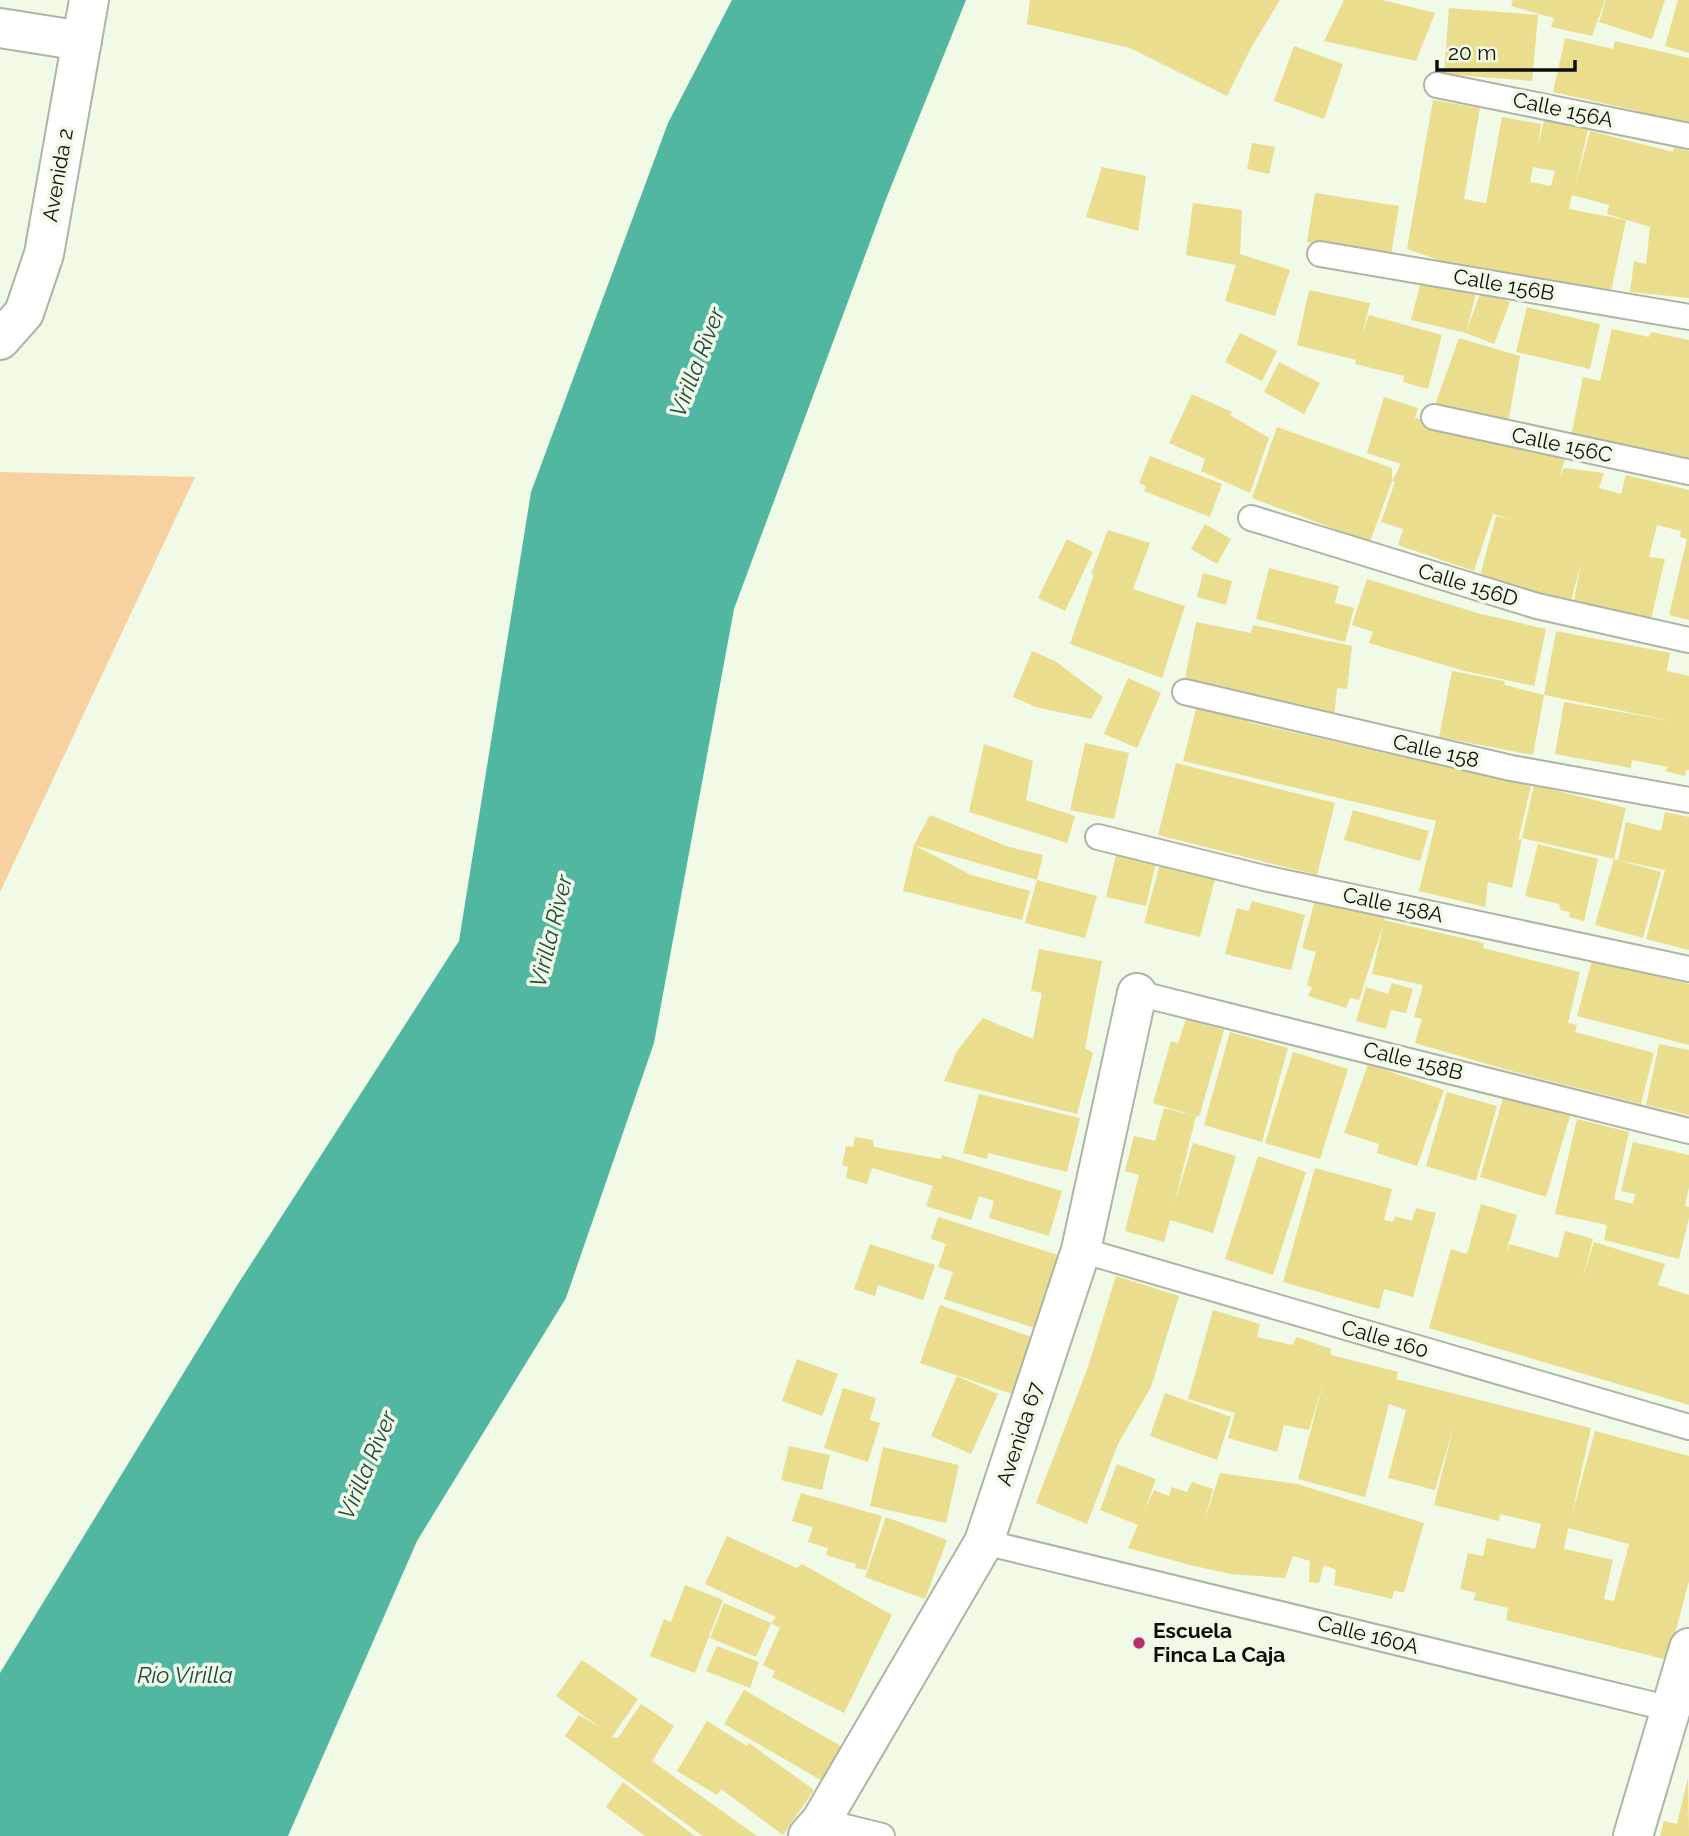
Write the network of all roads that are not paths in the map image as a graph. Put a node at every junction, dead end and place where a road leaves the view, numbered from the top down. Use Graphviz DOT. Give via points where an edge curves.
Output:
graph roads {
  1 [pos="89,0"];
  2 [pos="0,28"];
  3 [pos="82,41"];
  4 [pos="1437,85"];
  5 [pos="1689,136"];
  6 [pos="1320,254"];
  7 [pos="1689,317"];
  8 [pos="0,340"];
  9 [pos="1434,417"];
  10 [pos="1689,472"];
  11 [pos="1251,518"];
  12 [pos="1689,640"];
  13 [pos="1185,692"];
  14 [pos="1689,800"];
  15 [pos="1098,837"];
  16 [pos="1689,969"];
  17 [pos="1138,993"];
  18 [pos="1689,1130"];
  19 [pos="1081,1250"];
  20 [pos="1689,1427"];
  21 [pos="984,1542"];
  22 [pos="1689,1648"];
  23 [pos="1671,1709"];
  24 [pos="815,1828"];
  25 [pos="882,1836"];
  26 [pos="1633,1836"];
  1 -- 3 [label="street, Avenida 2"];
  2 -- 3 [label="street"];
  3 -- 8 [label="street, Avenida 2" via="44,254 24,313"];
  4 -- 5 [label="lane, Calle 156A"];
  6 -- 7 [label="lane, Calle 156B"];
  9 -- 10 [label="lane, Calle 156C"];
  11 -- 12 [label="lane, Calle 156D" via="1537,606"];
  13 -- 14 [label="lane, Calle 158" via="1511,768"];
  15 -- 16 [label="lane, Calle 158A"];
  17 -- 18 [label="lane, Calle 158B"];
  17 -- 19 [label="street, Avenida 67"];
  19 -- 20 [label="lane, Calle 160"];
  19 -- 21 [label="street, Avenida 67"];
  21 -- 23 [label="lane, Calle 160A"];
  21 -- 24 [label="street, Avenida 67"];
  22 -- 23 [label="street"];
  23 -- 26 [label="street"];
  24 -- 25 [label="lane"];
}
